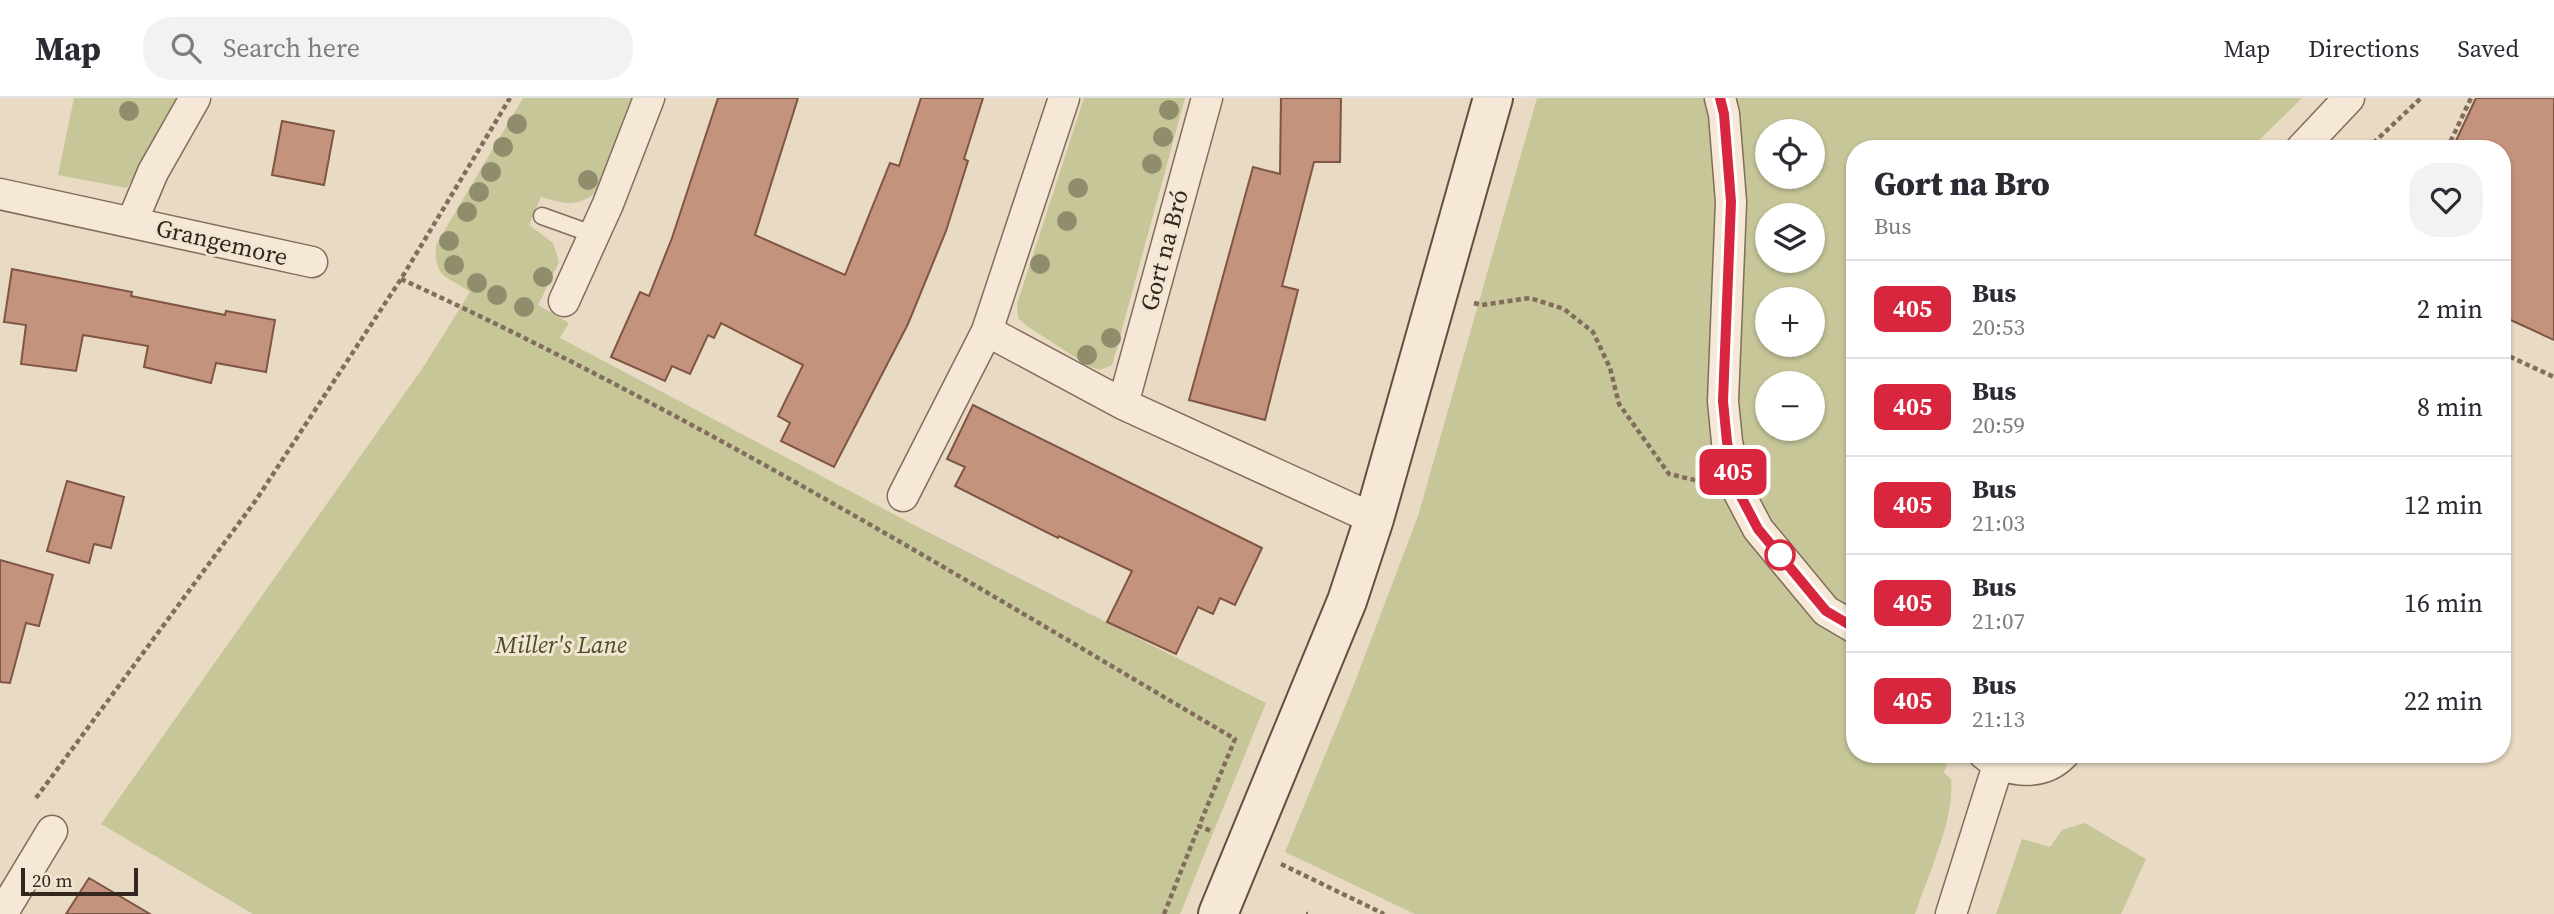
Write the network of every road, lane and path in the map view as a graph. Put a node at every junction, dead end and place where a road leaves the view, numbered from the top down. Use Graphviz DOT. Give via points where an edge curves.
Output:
graph roads {
  1 [pos="195,98"];
  2 [pos="510,98"];
  3 [pos="649,98"];
  4 [pos="1064,98"];
  5 [pos="1208,98"];
  6 [pos="1493,98"];
  7 [pos="1720,98"];
  8 [pos="2349,98"];
  9 [pos="2421,98"];
  10 [pos="2471,98"];
  11 [pos="2309,140"];
  12 [pos="2377,140"];
  13 [pos="2451,140"];
  14 [pos="0,194"];
  15 [pos="542,216"];
  16 [pos="132,222"];
  17 [pos="594,235"];
  18 [pos="312,262"];
  19 [pos="401,279"];
  20 [pos="564,301"];
  21 [pos="1466,302"];
  22 [pos="987,331"];
  23 [pos="2511,357"];
  24 [pos="2554,377"];
  25 [pos="1123,404"];
  26 [pos="1703,482"];
  27 [pos="903,496"];
  28 [pos="1374,519"];
  29 [pos="1846,623"];
  30 [pos="1990,763"];
  31 [pos="2005,763"];
  32 [pos="2050,763"];
  33 [pos="32,805"];
  34 [pos="1199,826"];
  35 [pos="52,831"];
  36 [pos="1221,836"];
  37 [pos="1272,860"];
  38 [pos="2,914"];
  39 [pos="1164,914"];
  40 [pos="1218,914"];
  41 [pos="1384,914"];
  42 [pos="1951,914"];
  1 -- 16 [label="street, Grangemore" via="153,172"];
  2 -- 19 [label="path"];
  3 -- 17 [label="street"];
  4 -- 22 [label="street"];
  5 -- 25 [label="street, Gort na Bró"];
  6 -- 28 [label="street"];
  7 -- 29 [label="street" via="1731,202 1723,401 1737,489 1758,529 1826,611"];
  8 -- 11 [label="street"];
  9 -- 12 [label="path"];
  10 -- 13 [label="path"];
  14 -- 16 [label="street, Grangemore"];
  15 -- 17 [label="lane"];
  16 -- 18 [label="street, Grangemore"];
  17 -- 20 [label="street"];
  19 -- 33 [label="path" via="256,500"];
  19 -- 34 [label="path" via="545,346 735,450 1235,739"];
  21 -- 26 [label="path" via="1482,305 1530,298 1563,309 1593,332 1610,368 1619,404 1669,474"];
  22 -- 25 [label="street"];
  22 -- 27 [label="street"];
  23 -- 24 [label="path"];
  25 -- 28 [label="street"];
  28 -- 40 [label="street" via="1337,625"];
  30 -- 42 [label="street"];
  31 -- 32 [label="street" via="2029,770"];
  34 -- 36 [label="path"];
  34 -- 39 [label="path"];
  35 -- 38 [label="street"];
  37 -- 41 [label="path"];
}
